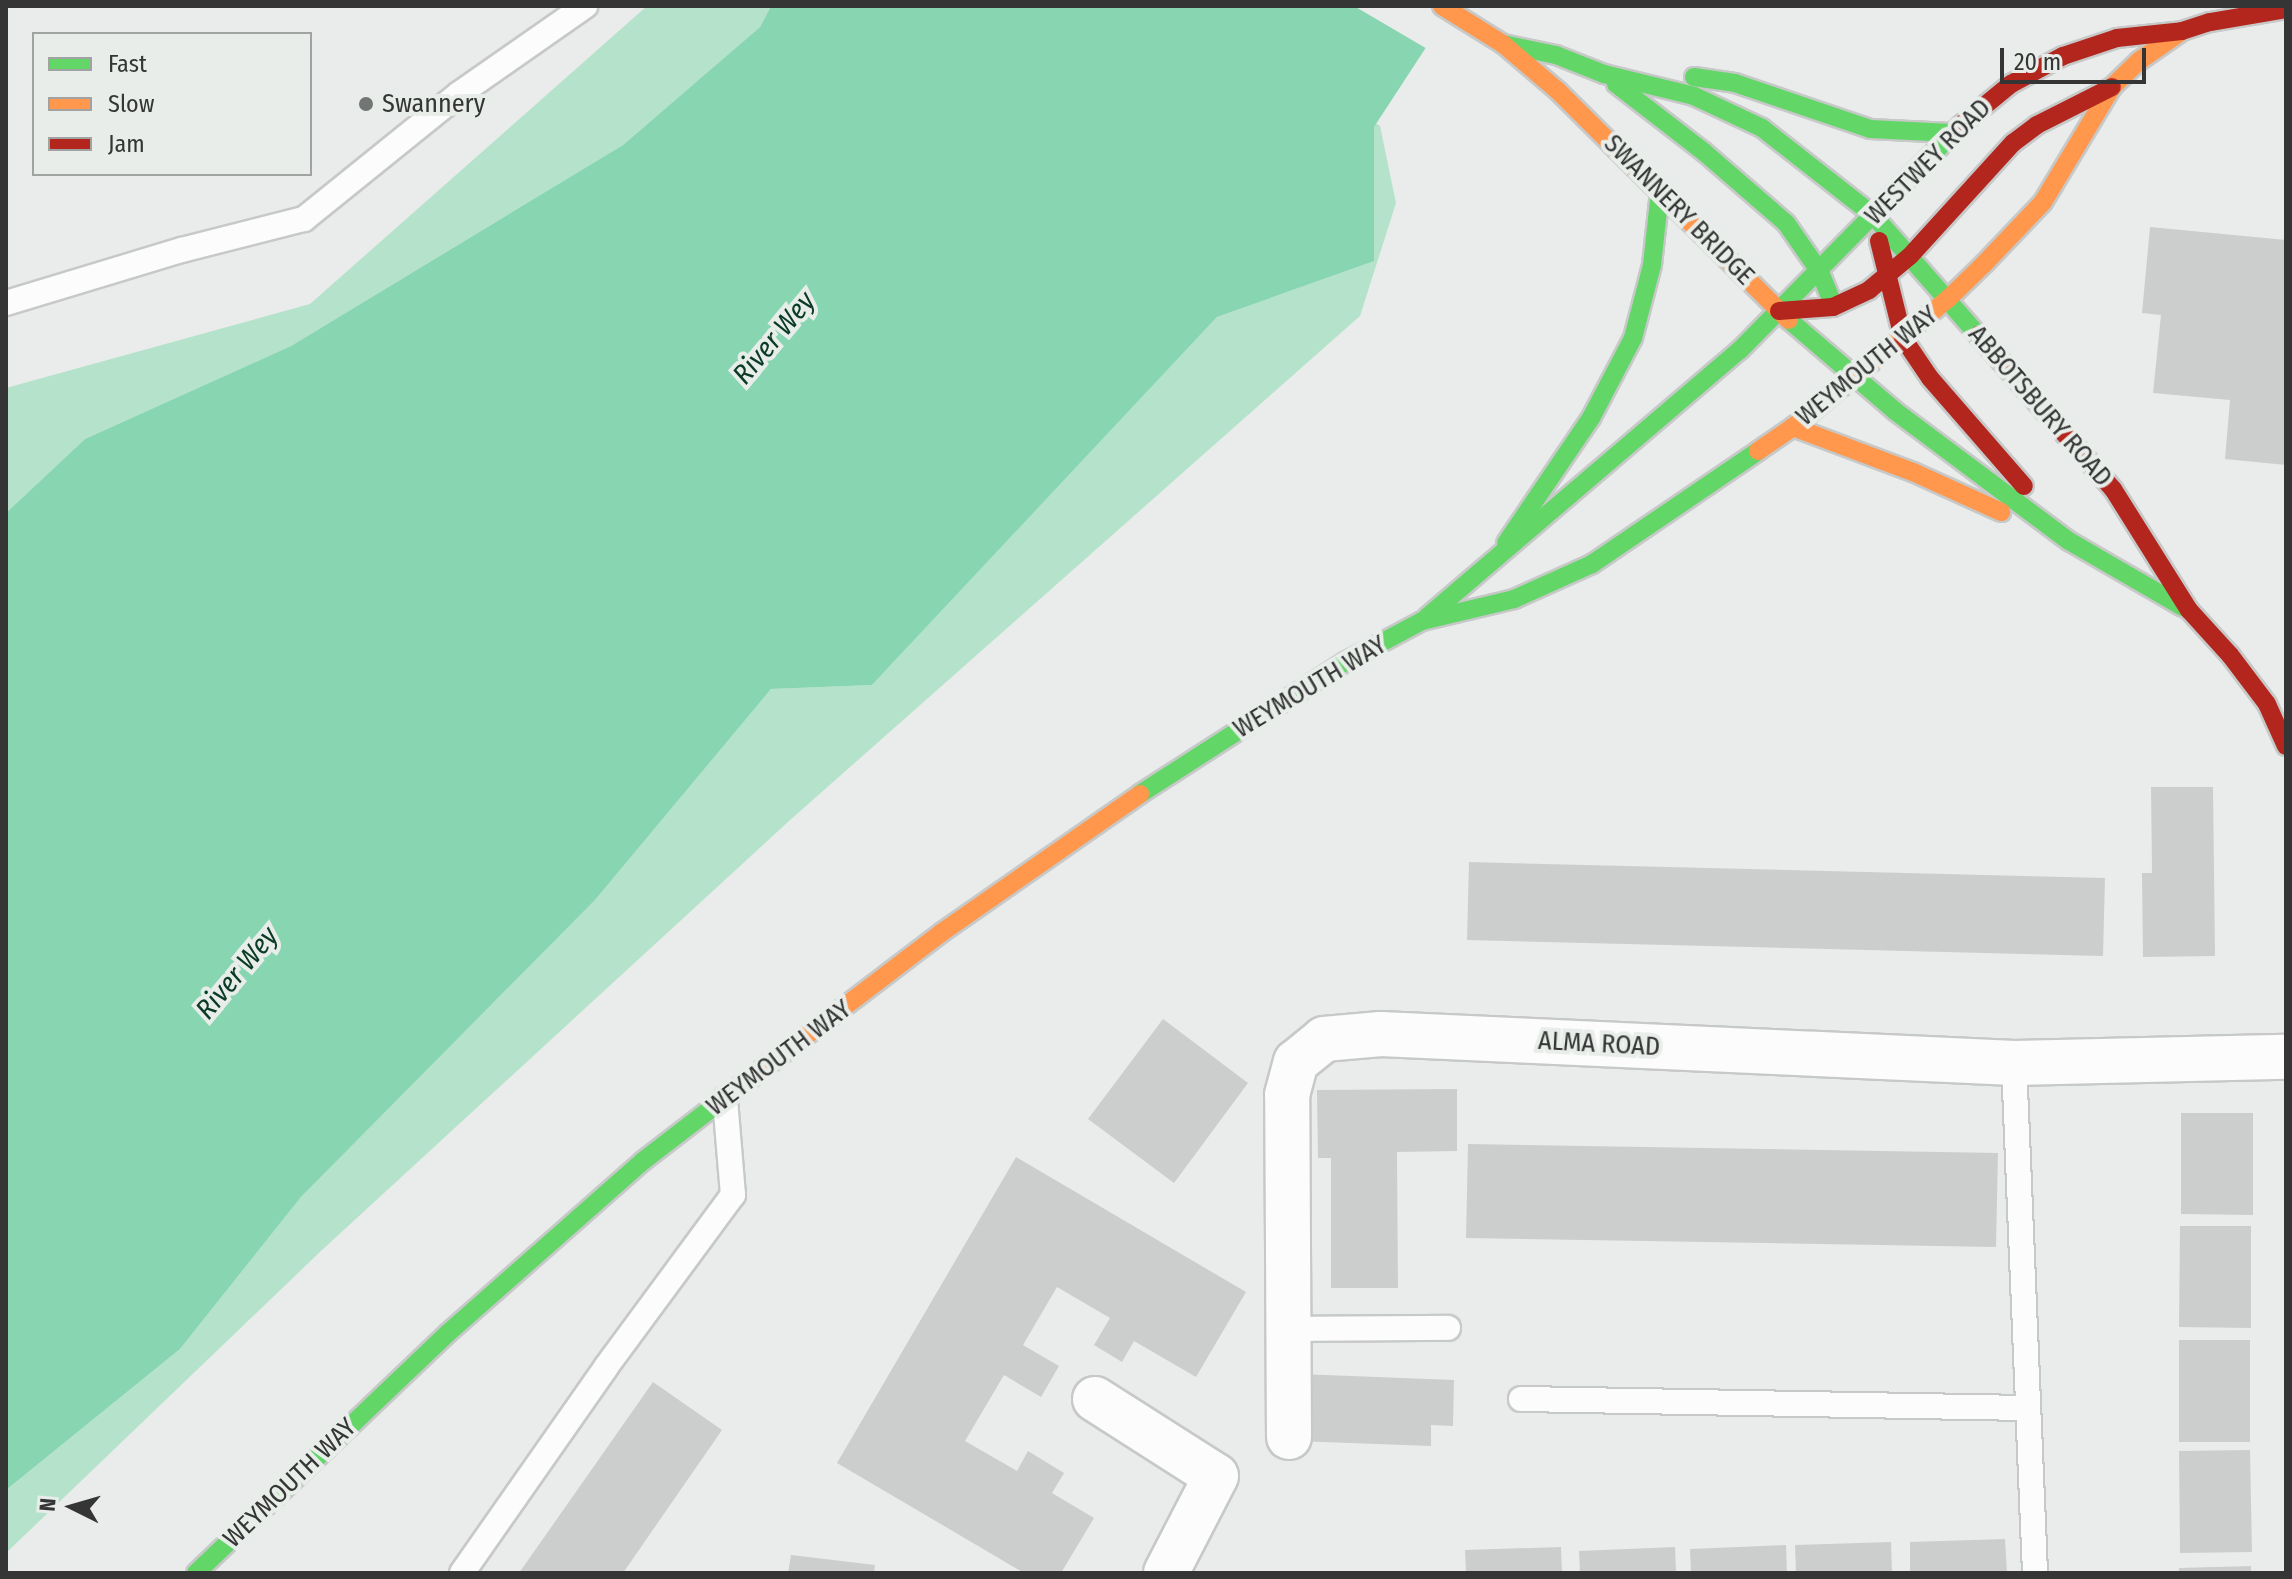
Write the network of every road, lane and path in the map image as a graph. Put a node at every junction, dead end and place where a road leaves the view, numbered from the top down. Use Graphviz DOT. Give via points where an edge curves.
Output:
graph roads {
  1 [pos="585,6"];
  2 [pos="1442,6"];
  3 [pos="2286,9"];
  4 [pos="2182,31"];
  5 [pos="1503,44"];
  6 [pos="1604,74"];
  7 [pos="2112,87"];
  8 [pos="1951,133"];
  9 [pos="1660,191"];
  10 [pos="1873,215"];
  11 [pos="1910,256"];
  12 [pos="1820,272"];
  13 [pos="1887,277"];
  14 [pos="1948,299"];
  15 [pos="6,303"];
  16 [pos="1779,311"];
  17 [pos="1836,321"];
  18 [pos="1903,338"];
  19 [pos="1834,358"];
  20 [pos="1853,377"];
  21 [pos="1810,412"];
  22 [pos="1793,427"];
  23 [pos="2069,541"];
  24 [pos="1501,552"];
  25 [pos="2189,610"];
  26 [pos="1422,621"];
  27 [pos="2276,697"];
  28 [pos="2286,746"];
  29 [pos="2286,1057"];
  30 [pos="2014,1063"];
  31 [pos="725,1099"];
  32 [pos="1448,1328"];
  33 [pos="1288,1329"];
  34 [pos="1095,1399"];
  35 [pos="1521,1399"];
  36 [pos="2028,1408"];
  37 [pos="1289,1437"];
  38 [pos="196,1573"];
  39 [pos="462,1573"];
  40 [pos="1166,1573"];
  41 [pos="2035,1573"];
  1 -- 15 [label="lane" via="459,94 304,219"];
  2 -- 5 [label="main road, SWANNERY BRIDGE"];
  3 -- 4 [label="main road, WESTWEY ROAD"];
  4 -- 7 [label="main road, WEYMOUTH WAY"];
  4 -- 8 [label="main road, WESTWEY ROAD" via="2117,38 2063,56 2011,84"];
  5 -- 6 [label="main road, SWANNERY BRIDGE" via="1556,55"];
  5 -- 9 [label="main road, SWANNERY BRIDGE"];
  6 -- 8 [label="main road" via="1663,71 1721,81 1870,129"];
  6 -- 10 [label="main road, SWANNERY BRIDGE" via="1694,96 1762,128"];
  6 -- 12 [label="main road" via="1786,223"];
  7 -- 11 [label="main road, WEYMOUTH WAY" via="2013,143"];
  7 -- 14 [label="main road, WEYMOUTH WAY" via="2043,202"];
  8 -- 10 [label="main road, WESTWEY ROAD"];
  9 -- 16 [label="main road, SWANNERY BRIDGE"];
  9 -- 24 [label="main road" via="1652,265 1633,338 1591,418"];
  10 -- 11 [label="main road, ABBOTSBURY ROAD"];
  10 -- 12 [label="main road, WESTWEY ROAD"];
  10 -- 13 [label="main road"];
  11 -- 13 [label="main road, WEYMOUTH WAY"];
  11 -- 14 [label="main road, ABBOTSBURY ROAD"];
  12 -- 16 [label="main road, WESTWEY ROAD"];
  12 -- 17 [label="main road"];
  13 -- 17 [label="main road, WEYMOUTH WAY"];
  13 -- 18 [label="main road"];
  14 -- 18 [label="main road, WEYMOUTH WAY"];
  14 -- 25 [label="main road, ABBOTSBURY ROAD" via="2113,489"];
  16 -- 17 [label="main road, WEYMOUTH WAY"];
  16 -- 19 [label="main road, SWANNERY BRIDGE"];
  16 -- 24 [label="main road, WEYMOUTH WAY" via="1669,412"];
  17 -- 19 [label="main road"];
  18 -- 20 [label="main road, WEYMOUTH WAY"];
  18 -- 23 [label="main road" via="1930,378"];
  19 -- 20 [label="main road, SWANNERY BRIDGE"];
  19 -- 21 [label="main road"];
  20 -- 21 [label="main road, WEYMOUTH WAY"];
  20 -- 23 [label="main road, ABBOTSBURY ROAD"];
  21 -- 22 [label="main road, WEYMOUTH WAY"];
  22 -- 23 [label="main road" via="1913,472"];
  22 -- 26 [label="main road, WEYMOUTH WAY" via="1592,564 1514,599"];
  23 -- 25 [label="main road, ABBOTSBURY ROAD"];
  24 -- 26 [label="main road, WEYMOUTH WAY"];
  25 -- 27 [label="main road, ABBOTSBURY ROAD"];
  26 -- 31 [label="main road, WEYMOUTH WAY" via="1345,662 1158,781 941,933"];
  27 -- 28 [label="main road, ABBOTSBURY ROAD"];
  29 -- 30 [label="street, ALMA ROAD"];
  30 -- 33 [label="street, ALMA ROAD" via="1381,1034 1324,1039 1296,1062 1287,1095"];
  30 -- 36 [label="lane"];
  31 -- 38 [label="main road, WEYMOUTH WAY" via="643,1161 448,1333"];
  31 -- 39 [label="lane" via="733,1195"];
  32 -- 33 [label="lane"];
  33 -- 37 [label="street, ALMA ROAD"];
  34 -- 40 [label="street" via="1216,1476"];
  35 -- 36 [label="lane"];
  36 -- 41 [label="lane"];
}
